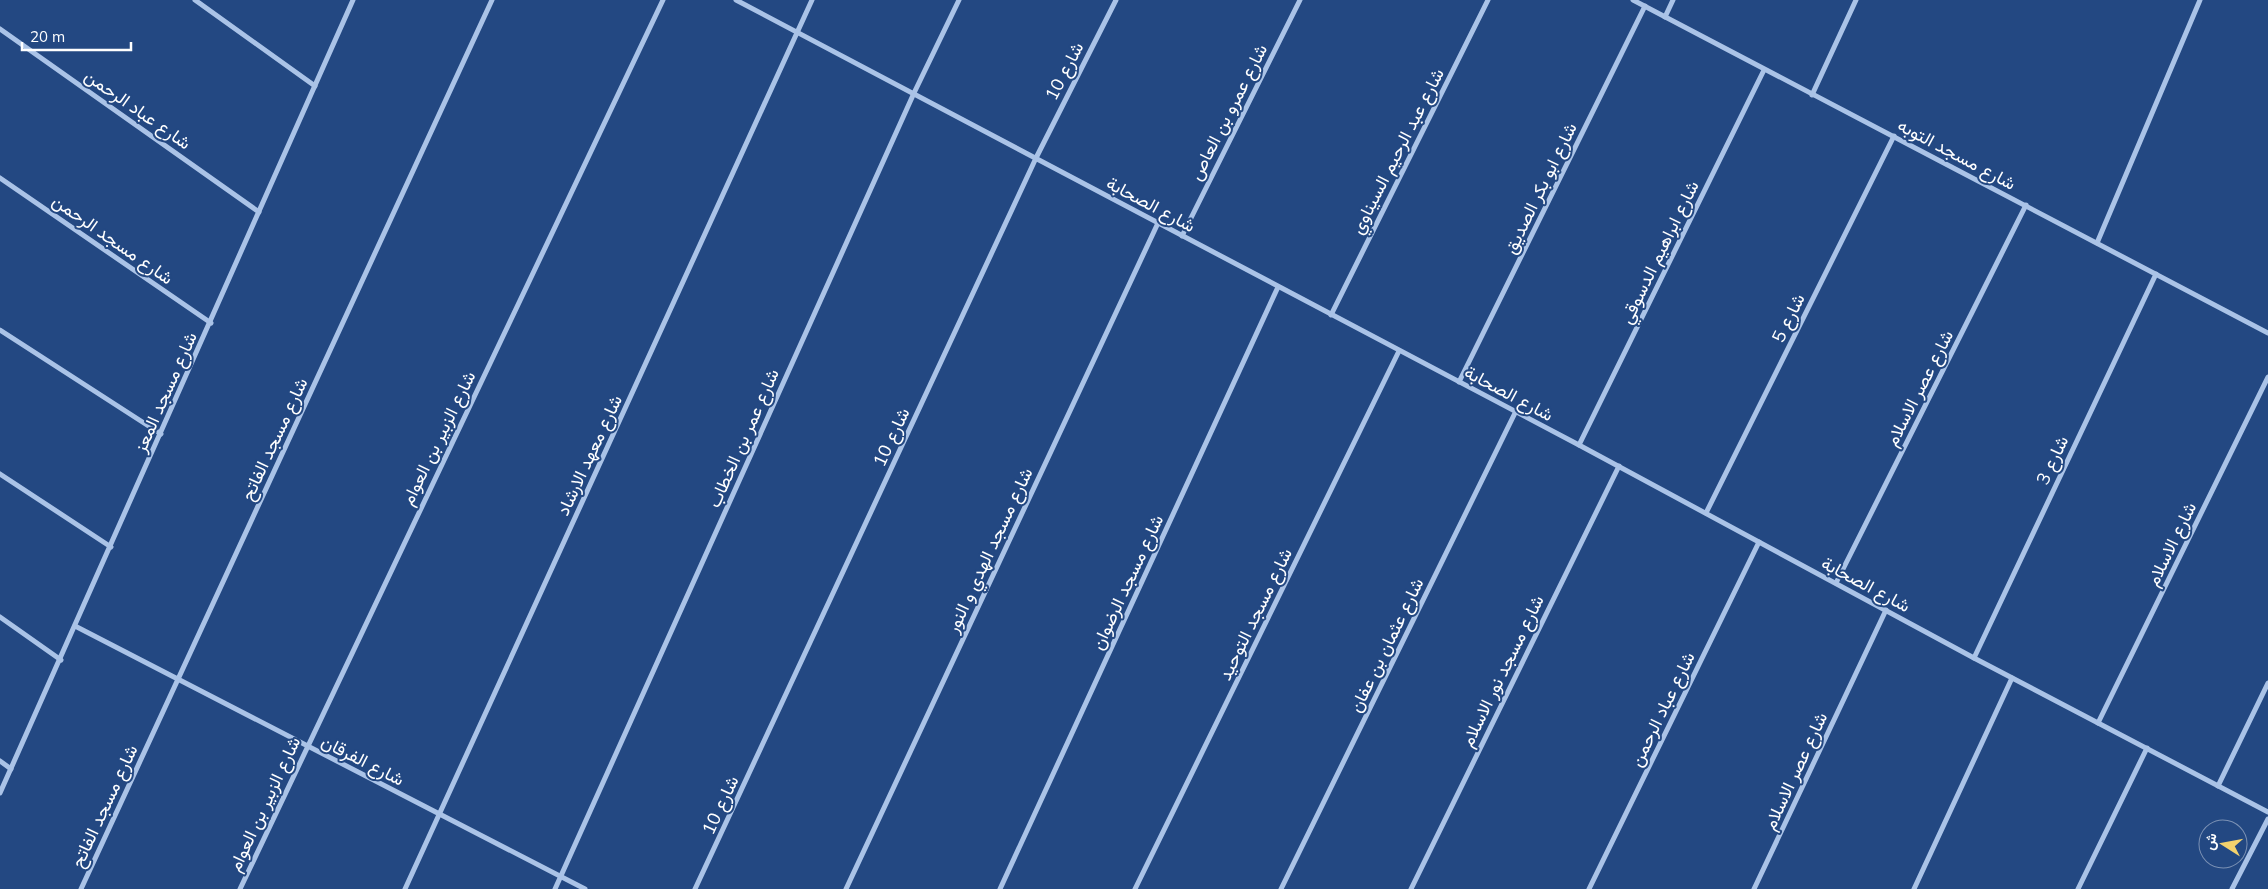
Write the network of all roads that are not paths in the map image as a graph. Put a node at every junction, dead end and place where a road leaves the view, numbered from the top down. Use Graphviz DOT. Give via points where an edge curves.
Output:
graph roads {
  1 [pos="195,0"];
  2 [pos="353,0"];
  3 [pos="492,0"];
  4 [pos="663,0"];
  5 [pos="736,0"];
  6 [pos="812,0"];
  7 [pos="958,0"];
  8 [pos="1116,0"];
  9 [pos="1300,0"];
  10 [pos="1488,0"];
  11 [pos="1634,0"];
  12 [pos="1673,0"];
  13 [pos="1856,0"];
  14 [pos="2200,0"];
  15 [pos="1645,6"];
  16 [pos="1665,17"];
  17 [pos="0,30"];
  18 [pos="797,32"];
  19 [pos="1764,70"];
  20 [pos="315,86"];
  21 [pos="914,93"];
  22 [pos="1812,94"];
  23 [pos="1894,136"];
  24 [pos="1036,158"];
  25 [pos="0,178"];
  26 [pos="2026,206"];
  27 [pos="259,212"];
  28 [pos="1158,223"];
  29 [pos="1182,236"];
  30 [pos="2097,243"];
  31 [pos="2156,274"];
  32 [pos="1278,287"];
  33 [pos="1331,315"];
  34 [pos="210,323"];
  35 [pos="0,330"];
  36 [pos="2268,333"];
  37 [pos="1399,351"];
  38 [pos="2268,377"];
  39 [pos="1459,382"];
  40 [pos="1515,413"];
  41 [pos="161,434"];
  42 [pos="1579,445"];
  43 [pos="1619,466"];
  44 [pos="0,474"];
  45 [pos="1706,513"];
  46 [pos="1759,542"];
  47 [pos="111,547"];
  48 [pos="1836,583"];
  49 [pos="1886,610"];
  50 [pos="0,617"];
  51 [pos="75,626"];
  52 [pos="1974,658"];
  53 [pos="61,660"];
  54 [pos="2012,678"];
  55 [pos="178,679"];
  56 [pos="2268,683"];
  57 [pos="2098,723"];
  58 [pos="307,746"];
  59 [pos="2147,748"];
  60 [pos="0,761"];
  61 [pos="11,769"];
  62 [pos="2218,786"];
  63 [pos="0,793"];
  64 [pos="2268,812"];
  65 [pos="440,815"];
  66 [pos="2268,819"];
  67 [pos="561,876"];
  68 [pos="81,889"];
  69 [pos="240,889"];
  70 [pos="405,889"];
  71 [pos="555,889"];
  72 [pos="585,889"];
  73 [pos="695,889"];
  74 [pos="846,889"];
  75 [pos="1000,889"];
  76 [pos="1136,889"];
  77 [pos="1281,889"];
  78 [pos="1411,889"];
  79 [pos="1588,889"];
  80 [pos="1754,889"];
  81 [pos="1914,889"];
  82 [pos="2078,889"];
  83 [pos="2232,889"];
  1 -- 20 [label="street"];
  2 -- 20 [label="street, شارع مسجد المعز"];
  3 -- 55 [label="street, شارع مسجد الفاتح"];
  4 -- 58 [label="street, شارع الزبير بن العوام"];
  5 -- 18 [label="street, شارع الصحابة"];
  6 -- 18 [label="street, شارع معهد الارشاد"];
  7 -- 21 [label="street, شارع عمر بن الخطاب"];
  8 -- 24 [label="street, شارع 10"];
  9 -- 29 [label="street, شارع عمرو بن العاص"];
  10 -- 33 [label="street, شارع عبد الرحيم السيناوي"];
  11 -- 15 [label="street, شارع مسجد التوبه"];
  12 -- 16 [label="street"];
  13 -- 22 [label="street"];
  14 -- 30 [label="street"];
  15 -- 16 [label="street, شارع مسجد التوبه"];
  15 -- 39 [label="street, شارع ابو بكر الصديق"];
  16 -- 19 [label="street, شارع مسجد التوبه"];
  17 -- 27 [label="street, شارع عباد الرحمن"];
  18 -- 21 [label="street, شارع الصحابة"];
  18 -- 65 [label="street, شارع معهد الارشاد"];
  19 -- 22 [label="street, شارع مسجد التوبه"];
  19 -- 42 [label="street, شارع ابراهيم الدسوقي"];
  20 -- 27 [label="street, شارع مسجد المعز"];
  21 -- 24 [label="street, شارع الصحابة"];
  21 -- 67 [label="street, شارع عمر بن الخطاب"];
  22 -- 23 [label="street, شارع مسجد التوبه"];
  23 -- 26 [label="street, شارع مسجد التوبه"];
  23 -- 45 [label="street, شارع 5"];
  24 -- 28 [label="street, شارع الصحابة"];
  24 -- 73 [label="street, شارع 10"];
  25 -- 34 [label="street, شارع مسجد الرحمن"];
  26 -- 30 [label="street, شارع مسجد التوبه"];
  26 -- 48 [label="street, شارع عصر الاسلام"];
  27 -- 34 [label="street, شارع مسجد المعز"];
  28 -- 29 [label="street, شارع الصحابة"];
  28 -- 74 [label="street, شارع مسجد الهدي و النور"];
  29 -- 32 [label="street, شارع الصحابة"];
  30 -- 31 [label="street, شارع مسجد التوبه"];
  31 -- 36 [label="street, شارع مسجد التوبه"];
  31 -- 52 [label="street, شارع 3"];
  32 -- 33 [label="street, شارع الصحابة"];
  32 -- 75 [label="street, شارع مسجد الرضوان"];
  33 -- 37 [label="street, شارع الصحابة"];
  34 -- 41 [label="street, شارع مسجد المعز"];
  35 -- 41 [label="street"];
  37 -- 39 [label="street, شارع الصحابة"];
  37 -- 76 [label="street, شارع مسجد التوحيد"];
  38 -- 57 [label="street, شارع الاسلام"];
  39 -- 40 [label="street, شارع الصحابة"];
  40 -- 42 [label="street, شارع الصحابة"];
  40 -- 77 [label="street, شارع عثمان بن عفان"];
  41 -- 47 [label="street, شارع مسجد المعز"];
  42 -- 43 [label="street, شارع الصحابة"];
  43 -- 45 [label="street, شارع الصحابة"];
  43 -- 78 [label="street, شارع مسجد نور الاسلام"];
  44 -- 47 [label="street"];
  45 -- 46 [label="street, شارع الصحابة"];
  46 -- 48 [label="street, شارع الصحابة"];
  46 -- 79 [label="street, شارع عباد الرحمن"];
  47 -- 51 [label="street, شارع مسجد المعز"];
  48 -- 49 [label="street, شارع الصحابة"];
  49 -- 52 [label="street, شارع الصحابة"];
  49 -- 80 [label="street, شارع عصر الاسلام"];
  50 -- 53 [label="street"];
  51 -- 53 [label="street, شارع مسجد المعز"];
  51 -- 55 [label="street, شارع الفرقان"];
  52 -- 54 [label="street, شارع الصحابة"];
  53 -- 61 [label="street, شارع مسجد المعز"];
  54 -- 57 [label="street, شارع الصحابة"];
  54 -- 81 [label="street"];
  55 -- 58 [label="street, شارع الفرقان"];
  55 -- 68 [label="street, شارع مسجد الفاتح"];
  56 -- 62 [label="street"];
  57 -- 59 [label="street, شارع الصحابة"];
  58 -- 65 [label="street, شارع الفرقان"];
  58 -- 69 [label="street, شارع الزبير بن العوام"];
  59 -- 62 [label="street, شارع الصحابة"];
  59 -- 82 [label="street"];
  60 -- 61 [label="street"];
  61 -- 63 [label="street, شارع مسجد المعز"];
  62 -- 64 [label="street, شارع الصحابة"];
  65 -- 67 [label="street, شارع الفرقان"];
  65 -- 70 [label="street, شارع معهد الارشاد"];
  66 -- 83 [label="street"];
  67 -- 71 [label="street, شارع عمر بن الخطاب"];
  67 -- 72 [label="street, شارع الفرقان"];
}
